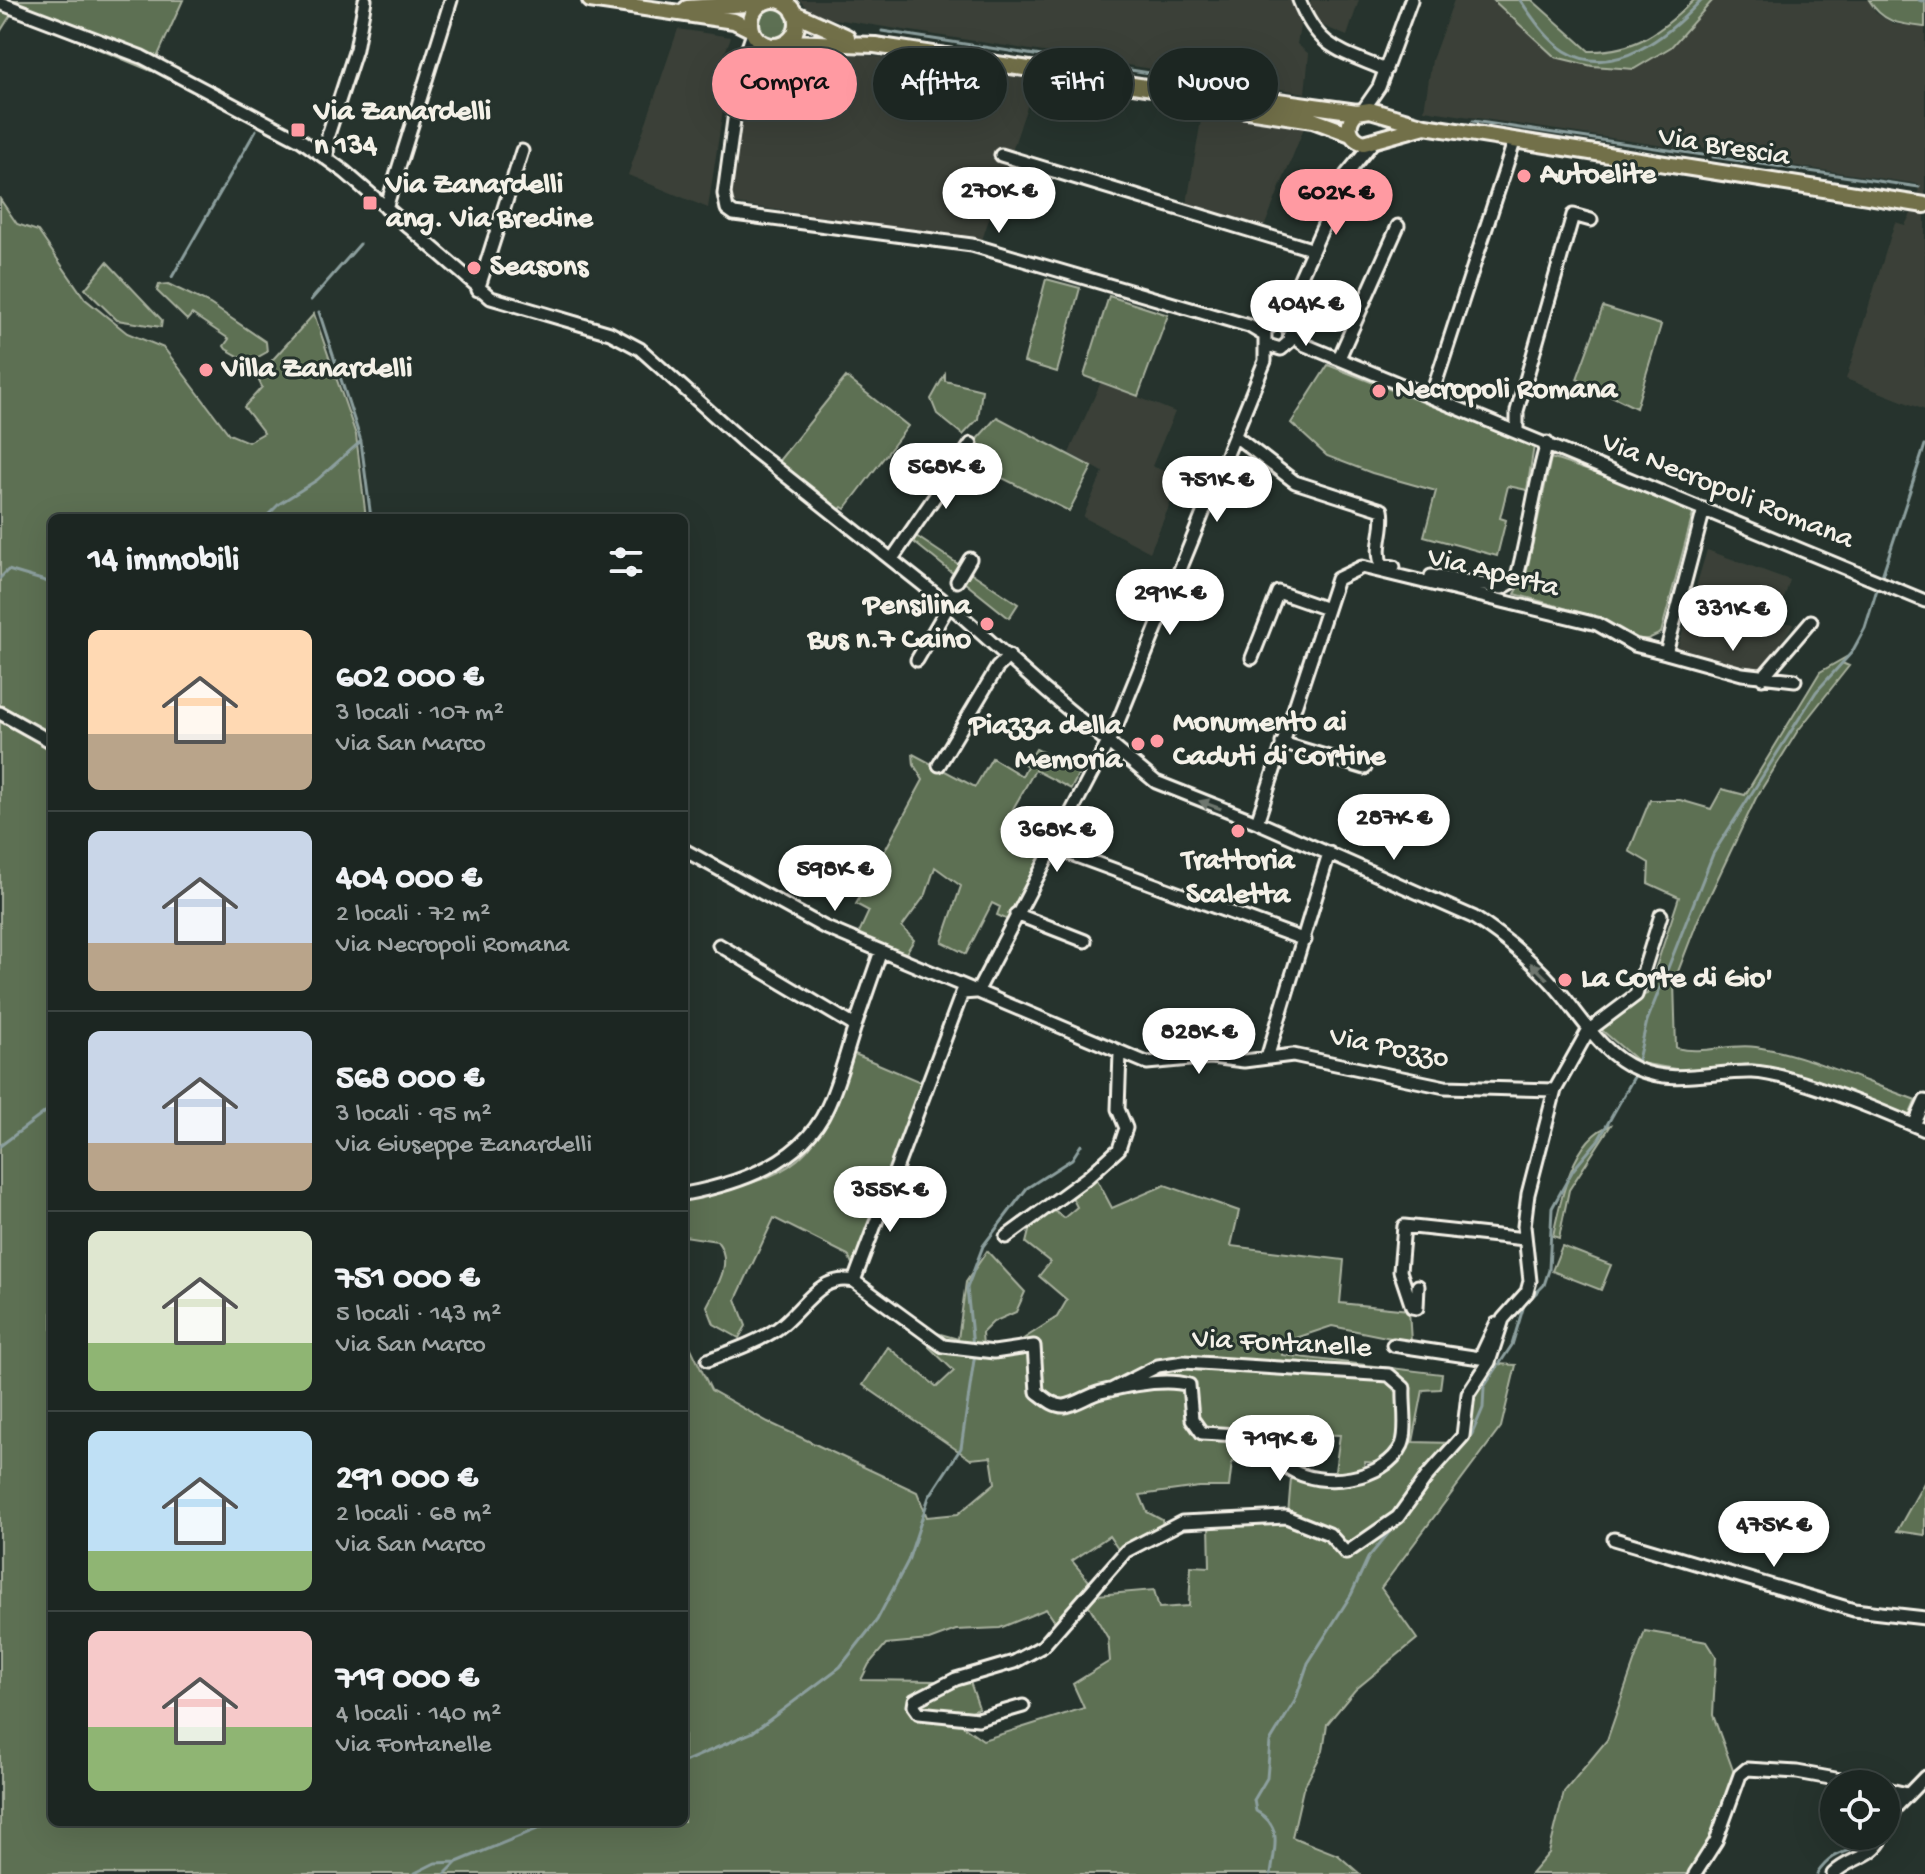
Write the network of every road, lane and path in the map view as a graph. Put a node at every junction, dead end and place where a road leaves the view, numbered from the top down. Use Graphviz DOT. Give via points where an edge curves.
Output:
graph roads {
  1 [pos="365,0"];
  2 [pos="451,0"];
  3 [pos="590,0"];
  4 [pos="1299,0"];
  5 [pos="1411,0"];
  6 [pos="766,1"];
  7 [pos="0,3"];
  8 [pos="789,6"];
  9 [pos="658,11"];
  10 [pos="752,31"];
  11 [pos="787,42"];
  12 [pos="769,45"];
  13 [pos="875,45"];
  14 [pos="747,48"];
  15 [pos="761,48"];
  16 [pos="1386,70"];
  17 [pos="1149,87"];
  18 [pos="1278,99"];
  19 [pos="1369,109"];
  20 [pos="1278,115"];
  21 [pos="734,120"];
  22 [pos="1425,126"];
  23 [pos="328,135"];
  24 [pos="1352,135"];
  25 [pos="1374,141"];
  26 [pos="1514,142"];
  27 [pos="311,147"];
  28 [pos="522,151"];
  29 [pos="1005,156"];
  30 [pos="1358,157"];
  31 [pos="327,158"];
  32 [pos="1925,205"];
  33 [pos="386,208"];
  34 [pos="1591,220"];
  35 [pos="1398,226"];
  36 [pos="1311,249"];
  37 [pos="478,290"];
  38 [pos="1277,335"];
  39 [pos="1339,358"];
  40 [pos="1431,397"];
  41 [pos="1517,411"];
  42 [pos="1504,426"];
  43 [pos="1517,431"];
  44 [pos="1235,436"];
  45 [pos="1547,443"];
  46 [pos="971,444"];
  47 [pos="1704,509"];
  48 [pos="890,558"];
  49 [pos="970,559"];
  50 [pos="880,569"];
  51 [pos="957,581"];
  52 [pos="1925,601"];
  53 [pos="949,605"];
  54 [pos="1327,609"];
  55 [pos="1811,621"];
  56 [pos="1666,653"];
  57 [pos="1009,656"];
  58 [pos="1252,658"];
  59 [pos="917,660"];
  60 [pos="1762,678"];
  61 [pos="1795,680"];
  62 [pos="0,713"];
  63 [pos="48,740"];
  64 [pos="1109,743"];
  65 [pos="1282,743"];
  66 [pos="939,765"];
  67 [pos="1365,768"];
  68 [pos="1257,822"];
  69 [pos="1052,847"];
  70 [pos="688,852"];
  71 [pos="1329,853"];
  72 [pos="1016,914"];
  73 [pos="1661,915"];
  74 [pos="1305,940"];
  75 [pos="1085,941"];
  76 [pos="719,945"];
  77 [pos="881,951"];
  78 [pos="977,992"];
  79 [pos="855,1026"];
  80 [pos="1588,1031"];
  81 [pos="1120,1053"];
  82 [pos="1267,1058"];
  83 [pos="1555,1090"];
  84 [pos="1925,1101"];
  85 [pos="1920,1127"];
  86 [pos="688,1193"];
  87 [pos="1006,1237"];
  88 [pos="1525,1239"];
  89 [pos="854,1281"];
  90 [pos="1418,1286"];
  91 [pos="1503,1319"];
  92 [pos="1393,1345"];
  93 [pos="708,1360"];
  94 [pos="1111,1390"];
  95 [pos="1614,1539"];
  96 [pos="1925,1618"];
  97 [pos="1023,1706"];
  98 [pos="1820,1776"];
  99 [pos="1925,1777"];
  100 [pos="1900,1792"];
  101 [pos="1907,1794"];
  102 [pos="1900,1802"];
  103 [pos="1874,1850"];
  104 [pos="1695,1874"];
  105 [pos="1833,1874"];
  1 -- 23 [label="street" via="356,49"];
  2 -- 33 [label="street"];
  3 -- 9 [label="main road, Via Brescia"];
  4 -- 16 [label="street" via="1327,46"];
  5 -- 16 [label="street"];
  6 -- 8 [label="main road, Via Brescia"];
  6 -- 9 [label="main road, Via Brescia"];
  6 -- 10 [label="main road" via="751,18"];
  7 -- 27 [label="street" via="142,57"];
  8 -- 11 [label="main road" via="796,29"];
  8 -- 13 [label="main road, Via Brescia" via="837,35"];
  9 -- 10 [label="main road, Via Brescia" via="734,21"];
  10 -- 12 [label="main road, Via Brescia"];
  10 -- 14 [label="street"];
  11 -- 12 [label="main road, Via Brescia"];
  11 -- 13 [label="main road, Via Brescia"];
  12 -- 15 [label="street"];
  13 -- 17 [label="main road, Via Brescia"];
  16 -- 19 [label="street"];
  18 -- 19 [label="main road, Via Brescia"];
  19 -- 22 [label="main road, Via Brescia"];
  19 -- 24 [label="main road" via="1350,121"];
  19 -- 25 [label="main road" via="1383,125"];
  20 -- 24 [label="main road, Via Brescia" via="1313,120"];
  21 -- 38 [label="street, Via Necropoli Romana" via="724,194 727,209 734,214 972,245"];
  22 -- 25 [label="main road, Via Brescia"];
  22 -- 26 [label="main road, Via Brescia"];
  23 -- 27 [label="street"];
  23 -- 31 [label="street"];
  24 -- 25 [label="main road, Via Brescia" via="1360,142"];
  24 -- 30 [label="street"];
  25 -- 30 [label="street"];
  26 -- 32 [label="main road, Via Brescia"];
  26 -- 40 [label="street"];
  27 -- 31 [label="street"];
  28 -- 37 [label="street"];
  29 -- 36 [label="street"];
  30 -- 36 [label="street"];
  31 -- 33 [label="street"];
  33 -- 37 [label="street"];
  34 -- 41 [label="street" via="1573,215"];
  35 -- 39 [label="street"];
  36 -- 38 [label="street"];
  37 -- 48 [label="street" via="610,333 640,349 747,445"];
  38 -- 39 [label="street, Via Necropoli Romana"];
  38 -- 44 [label="street"];
  39 -- 40 [label="street, Via Necropoli Romana"];
  40 -- 42 [label="street, Via Necropoli Romana"];
  41 -- 42 [label="street"];
  41 -- 43 [label="street"];
  42 -- 43 [label="street, Via Necropoli Romana"];
  43 -- 45 [label="street, Via Necropoli Romana"];
  44 -- 45 [label="street, Via Aperta" via="1295,482 1382,510 1382,565 1492,587 1516,580"];
  44 -- 64 [label="street"];
  45 -- 47 [label="street, Via Necropoli Romana"];
  46 -- 48 [label="street"];
  47 -- 52 [label="street, Via Necropoli Romana"];
  47 -- 56 [label="street"];
  48 -- 50 [label="street"];
  48 -- 53 [label="street"];
  49 -- 51 [label="street"];
  53 -- 57 [label="street"];
  53 -- 59 [label="street"];
  54 -- 56 [label="street, Via Aperta" via="1337,579 1362,567 1597,624 1634,645"];
  54 -- 58 [label="street" via="1278,592"];
  54 -- 65 [label="street, Via Aperta"];
  55 -- 60 [label="street"];
  56 -- 60 [label="street, Via Aperta"];
  57 -- 64 [label="street"];
  57 -- 66 [label="street"];
  60 -- 61 [label="street, Via Aperta"];
  62 -- 63 [label="street"];
  68 -- 64 [label="street, one-way" via="1156,782"];
  64 -- 69 [label="street"];
  65 -- 67 [label="street"];
  65 -- 68 [label="street, Via Aperta"];
  68 -- 71 [label="street"];
  69 -- 72 [label="street"];
  69 -- 74 [label="street"];
  70 -- 77 [label="street, Via Pozzo" via="824,927"];
  71 -- 74 [label="street"];
  80 -- 71 [label="street, one-way" via="1564,996 1495,931 1445,903"];
  72 -- 75 [label="street"];
  72 -- 78 [label="street"];
  73 -- 80 [label="street" via="1636,995"];
  74 -- 82 [label="street"];
  76 -- 79 [label="street"];
  77 -- 78 [label="street, Via Pozzo"];
  77 -- 79 [label="street"];
  78 -- 81 [label="street, Via Pozzo"];
  78 -- 89 [label="street" via="962,993"];
  79 -- 86 [label="street" via="827,1110 810,1134 749,1179"];
  80 -- 83 [label="street"];
  80 -- 85 [label="street" via="1645,1072 1680,1077 1754,1072"];
  81 -- 82 [label="street, Via Pozzo" via="1147,1063"];
  81 -- 87 [label="street" via="1118,1109 1126,1128 1119,1149"];
  82 -- 83 [label="street, Via Pozzo" via="1293,1055 1445,1087"];
  83 -- 88 [label="street" via="1528,1194"];
  84 -- 85 [label="street"];
  88 -- 90 [label="street" via="1404,1226 1400,1271 1412,1307 1417,1308"];
  88 -- 91 [label="street" via="1527,1292"];
  89 -- 93 [label="street" via="826,1283 781,1327"];
  89 -- 94 [label="street, Via Fontanelle" via="943,1346 994,1352 1034,1346 1037,1392 1052,1403 1065,1406"];
  91 -- 92 [label="street" via="1480,1358"];
  91 -- 97 [label="street" via="1489,1362 1468,1394 1463,1436 1398,1517 1350,1552 1329,1534 1286,1517 1182,1522 1126,1551 1043,1646 1014,1662 956,1679 915,1700 914,1706 919,1713 978,1719"];
  94 -- 94 [label="street, Via Fontanelle" via="1177,1381 1189,1385 1192,1419 1202,1433 1288,1438 1290,1469 1301,1476 1344,1479 1385,1466 1403,1443 1404,1388 1389,1375 1184,1362 1158,1366"];
  95 -- 96 [label="street" via="1854,1610"];
  98 -- 104 [label="street" via="1747,1769 1710,1853"];
  99 -- 101 [label="street"];
  100 -- 101 [label="street"];
  101 -- 102 [label="street"];
  103 -- 105 [label="street"];
}
